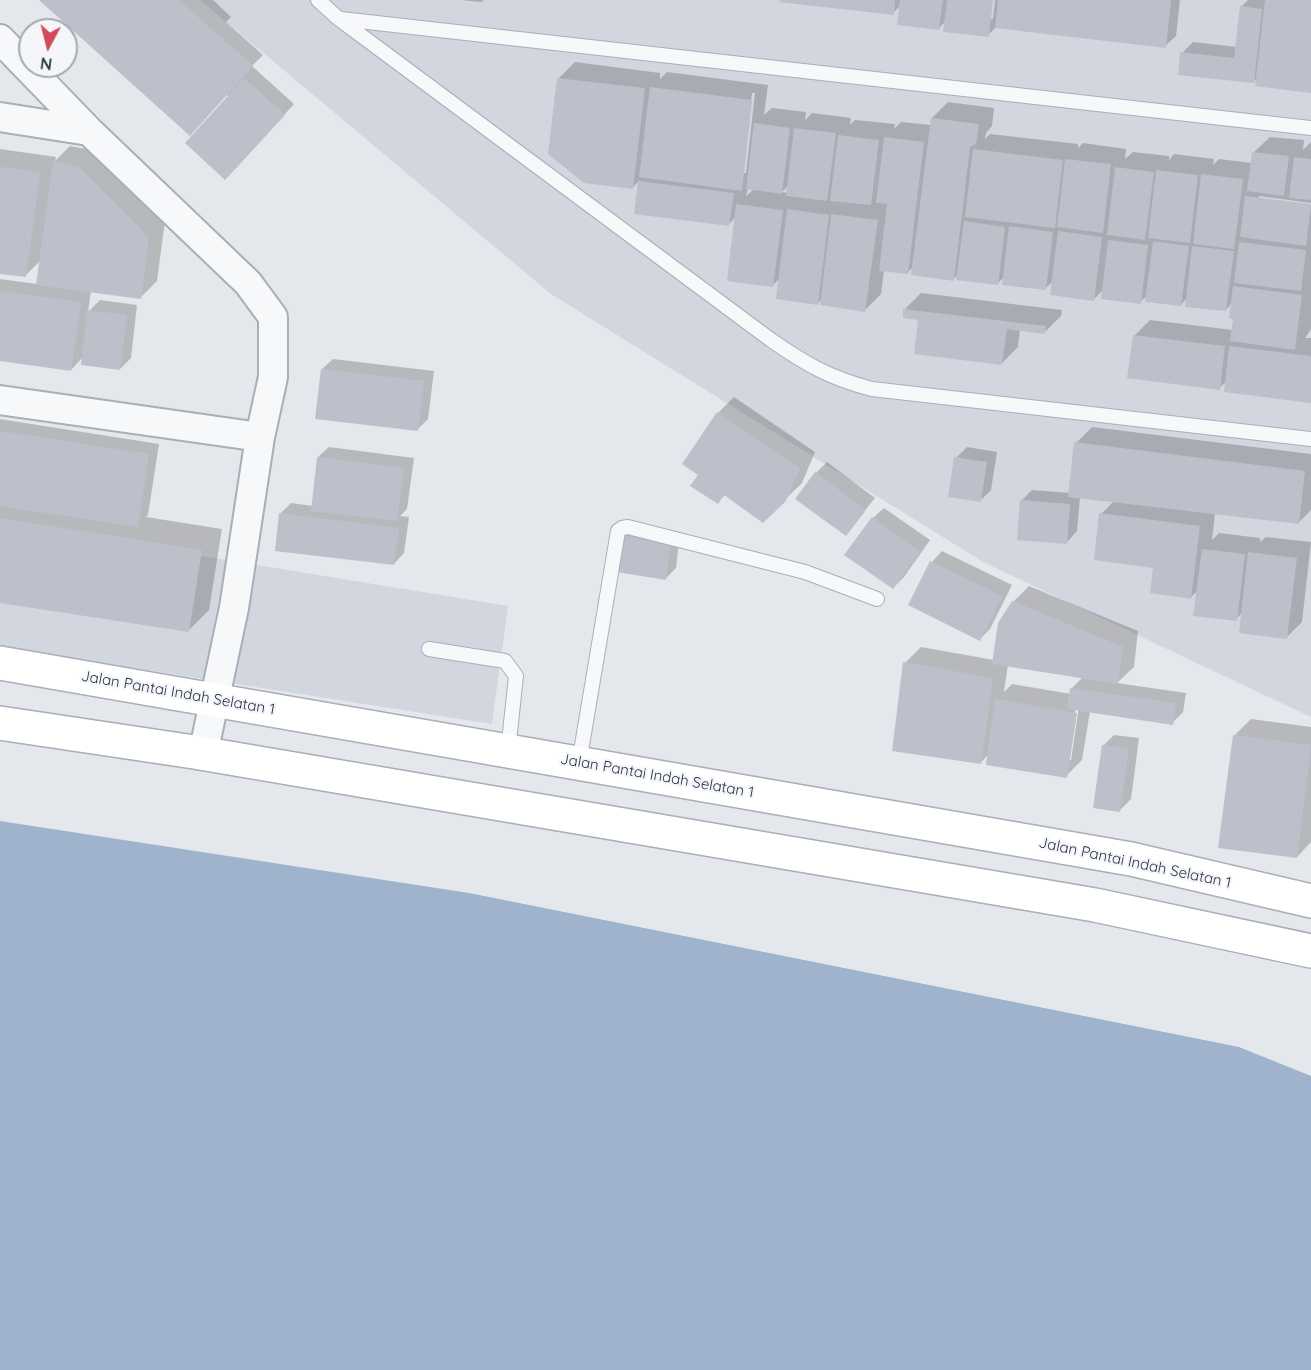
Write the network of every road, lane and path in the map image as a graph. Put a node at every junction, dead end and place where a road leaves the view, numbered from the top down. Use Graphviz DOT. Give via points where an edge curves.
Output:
graph roads {
  1 [pos="318,0"];
  2 [pos="339,19"];
  3 [pos="0,39"];
  4 [pos="0,117"];
  5 [pos="1311,128"];
  6 [pos="89,131"];
  7 [pos="0,400"];
  8 [pos="260,436"];
  9 [pos="1311,439"];
  10 [pos="877,599"];
  11 [pos="429,649"];
  12 [pos="0,663"];
  13 [pos="215,699"];
  14 [pos="0,723"];
  15 [pos="508,751"];
  16 [pos="203,754"];
  17 [pos="579,763"];
  18 [pos="1311,901"];
  19 [pos="1311,951"];
  1 -- 2 [label="lane"];
  2 -- 5 [label="lane"];
  2 -- 9 [label="lane" via="771,340 841,381 872,389"];
  3 -- 6 [label="street"];
  4 -- 6 [label="street"];
  6 -- 8 [label="street" via="248,283 273,317 273,377"];
  7 -- 8 [label="street"];
  8 -- 13 [label="street" via="234,608"];
  10 -- 17 [label="lane" via="805,572 622,528 618,531"];
  11 -- 15 [label="lane" via="504,661 512,669 516,676"];
  12 -- 13 [label="street, Jalan Pantai Indah Selatan 1"];
  13 -- 15 [label="street, Jalan Pantai Indah Selatan 1"];
  13 -- 16 [label="street"];
  14 -- 16 [label="street"];
  15 -- 17 [label="street, Jalan Pantai Indah Selatan 1"];
  16 -- 19 [label="street" via="1083,903"];
  17 -- 18 [label="street, Jalan Pantai Indah Selatan 1" via="1131,859"];
}
